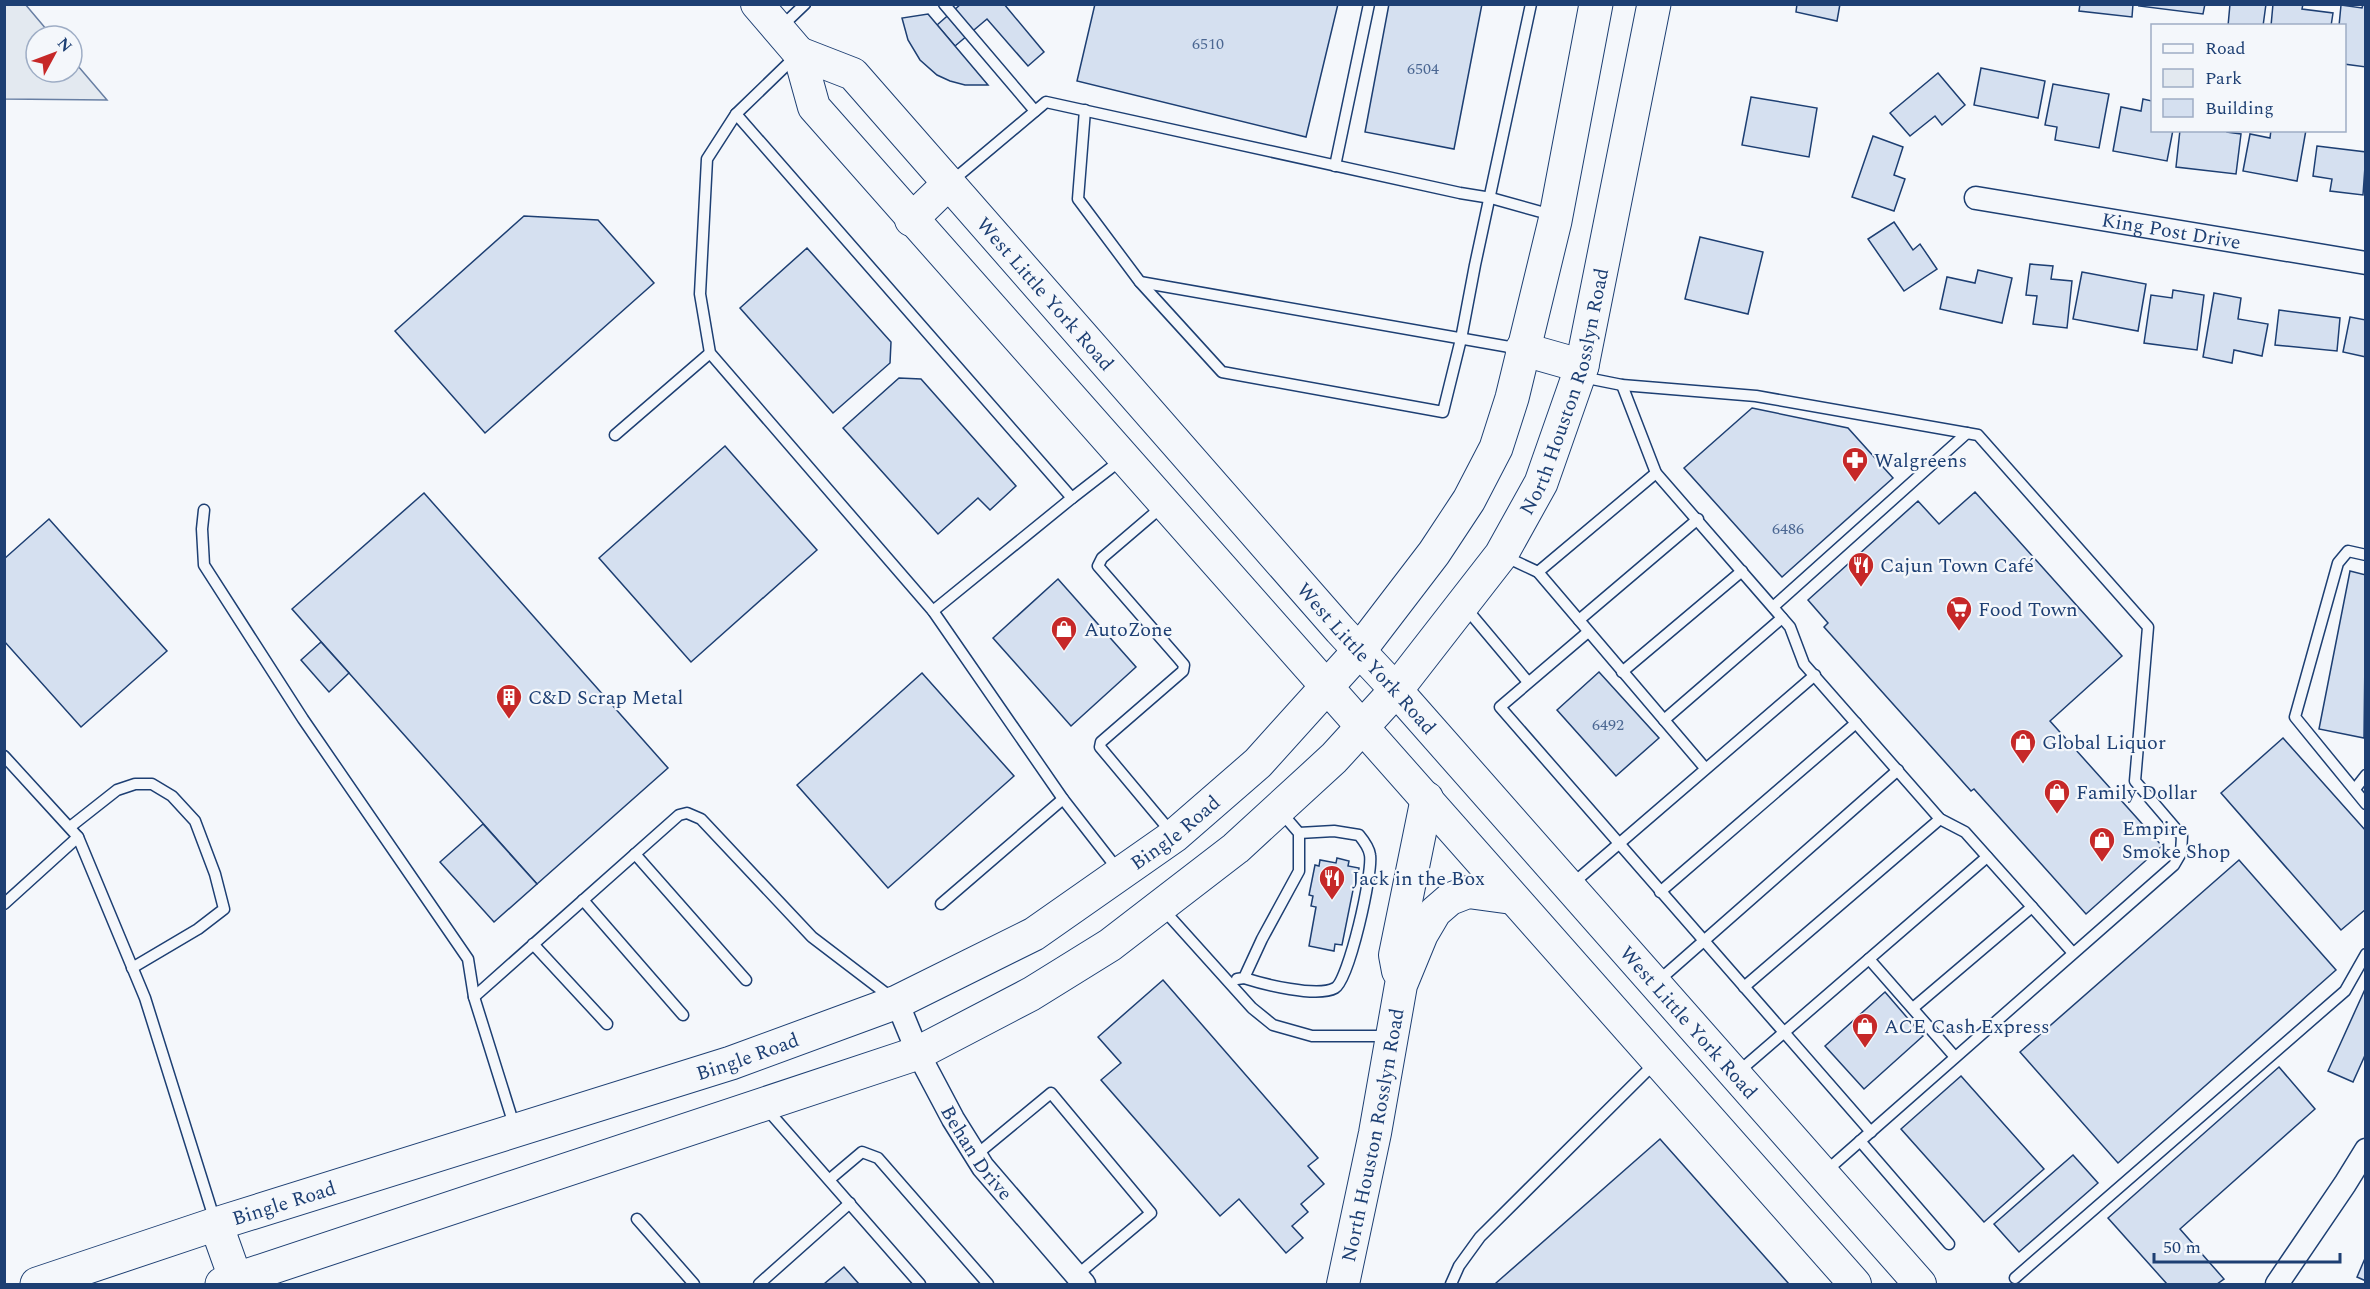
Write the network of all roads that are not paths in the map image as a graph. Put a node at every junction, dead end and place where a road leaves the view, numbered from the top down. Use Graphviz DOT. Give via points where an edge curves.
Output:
graph roads {
  1 [pos="757,4"];
  2 [pos="805,4"];
  3 [pos="945,4"];
  4 [pos="1369,4"];
  5 [pos="1531,4"];
  6 [pos="1596,4"];
  7 [pos="1654,4"];
  8 [pos="778,29"];
  9 [pos="799,53"];
  10 [pos="1085,110"];
  11 [pos="1035,111"];
  12 [pos="736,114"];
  13 [pos="1335,166"];
  14 [pos="949,183"];
  15 [pos="1491,198"];
  16 [pos="1976,198"];
  17 [pos="1556,216"];
  18 [pos="911,220"];
  19 [pos="2366,263"];
  20 [pos="1140,282"];
  21 [pos="1461,339"];
  22 [pos="1522,350"];
  23 [pos="710,353"];
  24 [pos="1580,371"];
  25 [pos="1622,385"];
  26 [pos="1967,433"];
  27 [pos="615,435"];
  28 [pos="1123,458"];
  29 [pos="1656,473"];
  30 [pos="1072,498"];
  31 [pos="1165,505"];
  32 [pos="204,510"];
  33 [pos="1698,519"];
  34 [pos="1501,555"];
  35 [pos="2366,555"];
  36 [pos="1742,571"];
  37 [pos="1538,572"];
  38 [pos="1463,605"];
  39 [pos="1773,607"];
  40 [pos="933,611"];
  41 [pos="1782,618"];
  42 [pos="1579,620"];
  43 [pos="1588,632"];
  44 [pos="1359,651"];
  45 [pos="1622,672"];
  46 [pos="1815,675"];
  47 [pos="1528,682"];
  48 [pos="1326,686"];
  49 [pos="1396,690"];
  50 [pos="1664,720"];
  51 [pos="1856,723"];
  52 [pos="1363,728"];
  53 [pos="4,756"];
  54 [pos="1705,768"];
  55 [pos="1898,770"];
  56 [pos="2366,775"];
  57 [pos="2355,789"];
  58 [pos="1427,798"];
  59 [pos="1062,799"];
  60 [pos="2366,804"];
  61 [pos="1940,819"];
  62 [pos="1288,821"];
  63 [pos="70,827"];
  64 [pos="1174,836"];
  65 [pos="78,837"];
  66 [pos="1618,844"];
  67 [pos="635,854"];
  68 [pos="1988,857"];
  69 [pos="1121,874"];
  70 [pos="1569,887"];
  71 [pos="1660,892"];
  72 [pos="1512,898"];
  73 [pos="583,900"];
  74 [pos="4,904"];
  75 [pos="941,904"];
  76 [pos="1161,906"];
  77 [pos="2032,907"];
  78 [pos="1702,941"];
  79 [pos="533,944"];
  80 [pos="2073,953"];
  81 [pos="2366,954"];
  82 [pos="1869,959"];
  83 [pos="132,968"];
  84 [pos="1244,978"];
  85 [pos="746,980"];
  86 [pos="1228,981"];
  87 [pos="1654,984"];
  88 [pos="1401,985"];
  89 [pos="1743,987"];
  90 [pos="474,997"];
  91 [pos="897,1002"];
  92 [pos="1913,1008"];
  93 [pos="683,1015"];
  94 [pos="608,1024"];
  95 [pos="1784,1033"];
  96 [pos="1392,1036"];
  97 [pos="918,1053"];
  98 [pos="1955,1057"];
  99 [pos="1658,1061"];
  100 [pos="1735,1075"];
  101 [pos="763,1105"];
  102 [pos="1699,1107"];
  103 [pos="516,1131"];
  104 [pos="1871,1132"];
  105 [pos="1860,1141"];
  106 [pos="2366,1150"];
  107 [pos="976,1155"];
  108 [pos="1823,1174"];
  109 [pos="830,1179"];
  110 [pos="850,1203"];
  111 [pos="637,1219"];
  112 [pos="216,1224"];
  113 [pos="1949,1244"];
  114 [pos="1080,1280"];
  115 [pos="2015,1282"];
  116 [pos="232,1283"];
  117 [pos="37,1284"];
  118 [pos="694,1284"];
  119 [pos="759,1284"];
  120 [pos="920,1284"];
  121 [pos="988,1284"];
  122 [pos="1343,1284"];
  123 [pos="1451,1284"];
  124 [pos="1855,1284"];
  125 [pos="1920,1284"];
  126 [pos="2277,1284"];
  1 -- 8 [label="main road, West Little York Road"];
  2 -- 8 [label="lane"];
  3 -- 11 [label="lane"];
  4 -- 13 [label="lane"];
  5 -- 15 [label="lane"];
  6 -- 17 [label="main road"];
  7 -- 24 [label="main road, North Houston Rosslyn Road"];
  8 -- 9 [label="main road, West Little York Road"];
  9 -- 12 [label="lane"];
  9 -- 14 [label="main road, West Little York Road" via="853,74"];
  9 -- 18 [label="main road, West Little York Road" via="813,107"];
  10 -- 11 [label="lane" via="1046,102"];
  10 -- 13 [label="lane"];
  10 -- 20 [label="lane" via="1078,200"];
  11 -- 14 [label="lane"];
  12 -- 23 [label="lane" via="707,159 700,294"];
  12 -- 30 [label="lane"];
  13 -- 15 [label="lane"];
  14 -- 18 [label="main road"];
  14 -- 44 [label="main road, West Little York Road"];
  15 -- 17 [label="lane"];
  15 -- 21 [label="lane"];
  16 -- 19 [label="street, King Post Drive"];
  17 -- 22 [label="main road"];
  18 -- 28 [label="main road, West Little York Road"];
  20 -- 21 [label="lane"];
  20 -- 21 [label="lane" via="1222,372 1443,412"];
  21 -- 22 [label="lane"];
  22 -- 24 [label="main road"];
  22 -- 44 [label="main road" via="1496,448 1470,500"];
  23 -- 27 [label="lane"];
  23 -- 40 [label="lane"];
  24 -- 25 [label="lane"];
  24 -- 34 [label="main road, North Houston Rosslyn Road" via="1541,483"];
  25 -- 26 [label="lane" via="1756,396"];
  25 -- 29 [label="lane"];
  26 -- 39 [label="lane"];
  26 -- 80 [label="lane" via="1978,435 2148,627 2135,782 2182,836 2181,853 2174,865"];
  28 -- 30 [label="lane"];
  28 -- 31 [label="main road, West Little York Road"];
  29 -- 33 [label="lane"];
  29 -- 37 [label="lane"];
  30 -- 40 [label="lane"];
  31 -- 48 [label="main road, West Little York Road"];
  31 -- 64 [label="lane" via="1102,558 1098,566 1184,665 1183,670 1100,747"];
  32 -- 90 [label="lane" via="204,565 303,719 468,959"];
  33 -- 36 [label="lane"];
  33 -- 42 [label="lane"];
  34 -- 37 [label="lane"];
  34 -- 38 [label="main road, North Houston Rosslyn Road"];
  35 -- 57 [label="lane" via="2348,550 2338,563 2295,717"];
  36 -- 39 [label="lane"];
  36 -- 45 [label="lane"];
  37 -- 42 [label="lane"];
  38 -- 47 [label="lane"];
  38 -- 49 [label="main road, North Houston Rosslyn Road"];
  39 -- 41 [label="lane"];
  40 -- 59 [label="lane"];
  41 -- 46 [label="lane" via="1790,627 1804,664"];
  41 -- 50 [label="lane"];
  42 -- 43 [label="lane"];
  43 -- 45 [label="lane"];
  43 -- 47 [label="lane"];
  44 -- 48 [label="main road, Bingle Road"];
  44 -- 49 [label="main road, West Little York Road"];
  45 -- 50 [label="lane"];
  46 -- 51 [label="lane"];
  46 -- 54 [label="lane"];
  47 -- 66 [label="lane" via="1500,707"];
  48 -- 52 [label="main road, West Little York Road"];
  48 -- 64 [label="main road, Bingle Road" via="1258,763"];
  49 -- 52 [label="main road, North Houston Rosslyn Road"];
  49 -- 70 [label="main road, West Little York Road"];
  50 -- 54 [label="lane"];
  51 -- 55 [label="lane"];
  51 -- 71 [label="lane"];
  52 -- 58 [label="main road, West Little York Road"];
  52 -- 62 [label="main road" via="1334,758"];
  53 -- 63 [label="lane"];
  54 -- 66 [label="lane"];
  55 -- 61 [label="lane"];
  55 -- 78 [label="lane"];
  56 -- 57 [label="lane"];
  57 -- 60 [label="lane"];
  58 -- 72 [label="main road, West Little York Road"];
  58 -- 88 [label="main road, North Houston Rosslyn Road" via="1395,955"];
  59 -- 69 [label="lane"];
  59 -- 75 [label="lane"];
  61 -- 68 [label="lane" via="1965,832"];
  61 -- 89 [label="lane"];
  62 -- 76 [label="main road" via="1236,848"];
  62 -- 84 [label="lane" via="1299,871"];
  62 -- 84 [label="lane" via="1359,835 1370,854 1370,876 1347,969 1333,989 1305,991"];
  63 -- 65 [label="lane"];
  63 -- 83 [label="lane" via="117,790 135,784 153,784 172,796 195,821 224,909"];
  64 -- 69 [label="main road, Bingle Road"];
  65 -- 74 [label="lane"];
  65 -- 83 [label="lane"];
  66 -- 70 [label="lane"];
  66 -- 71 [label="lane"];
  67 -- 73 [label="lane"];
  67 -- 85 [label="lane"];
  67 -- 91 [label="lane" via="679,815 694,815 812,938"];
  68 -- 77 [label="lane"];
  68 -- 82 [label="lane"];
  69 -- 91 [label="main road, Bingle Road" via="1034,934"];
  70 -- 87 [label="main road, West Little York Road"];
  71 -- 78 [label="lane"];
  72 -- 88 [label="main road, North Houston Rosslyn Road" via="1468,892 1450,899 1426,927"];
  72 -- 99 [label="main road, West Little York Road"];
  73 -- 79 [label="lane"];
  73 -- 93 [label="lane"];
  76 -- 86 [label="lane"];
  76 -- 97 [label="main road" via="1110,945 1030,994"];
  77 -- 80 [label="lane"];
  77 -- 92 [label="lane"];
  78 -- 87 [label="lane"];
  78 -- 89 [label="lane"];
  79 -- 90 [label="lane"];
  79 -- 94 [label="lane"];
  80 -- 98 [label="lane"];
  81 -- 115 [label="lane" via="2345,991"];
  82 -- 92 [label="lane"];
  82 -- 95 [label="lane"];
  83 -- 112 [label="lane"];
  84 -- 86 [label="lane"];
  86 -- 96 [label="lane" via="1273,1025 1312,1036"];
  87 -- 100 [label="main road, West Little York Road"];
  88 -- 96 [label="main road, North Houston Rosslyn Road"];
  89 -- 95 [label="lane"];
  90 -- 103 [label="lane"];
  91 -- 97 [label="street, Behan Drive"];
  91 -- 103 [label="main road, Bingle Road" via="731,1063"];
  92 -- 98 [label="lane"];
  95 -- 100 [label="lane"];
  95 -- 104 [label="lane"];
  96 -- 122 [label="main road, North Houston Rosslyn Road"];
  97 -- 101 [label="main road"];
  97 -- 107 [label="street, Behan Drive"];
  98 -- 104 [label="lane"];
  99 -- 102 [label="main road, West Little York Road"];
  99 -- 123 [label="lane" via="1480,1238"];
  100 -- 102 [label="main road"];
  100 -- 108 [label="main road, West Little York Road"];
  101 -- 109 [label="lane"];
  101 -- 116 [label="main road"];
  102 -- 124 [label="main road, West Little York Road"];
  103 -- 112 [label="main road, Bingle Road"];
  104 -- 105 [label="lane"];
  105 -- 108 [label="lane"];
  105 -- 113 [label="lane"];
  106 -- 126 [label="street"];
  107 -- 114 [label="street, Behan Drive"];
  107 -- 114 [label="lane" via="1051,1093 1151,1214"];
  108 -- 125 [label="main road, West Little York Road"];
  109 -- 110 [label="lane"];
  109 -- 121 [label="lane" via="862,1152 878,1158"];
  110 -- 119 [label="lane"];
  110 -- 120 [label="lane"];
  111 -- 118 [label="lane"];
  112 -- 116 [label="main road"];
  112 -- 117 [label="main road, Bingle Road"];
}
